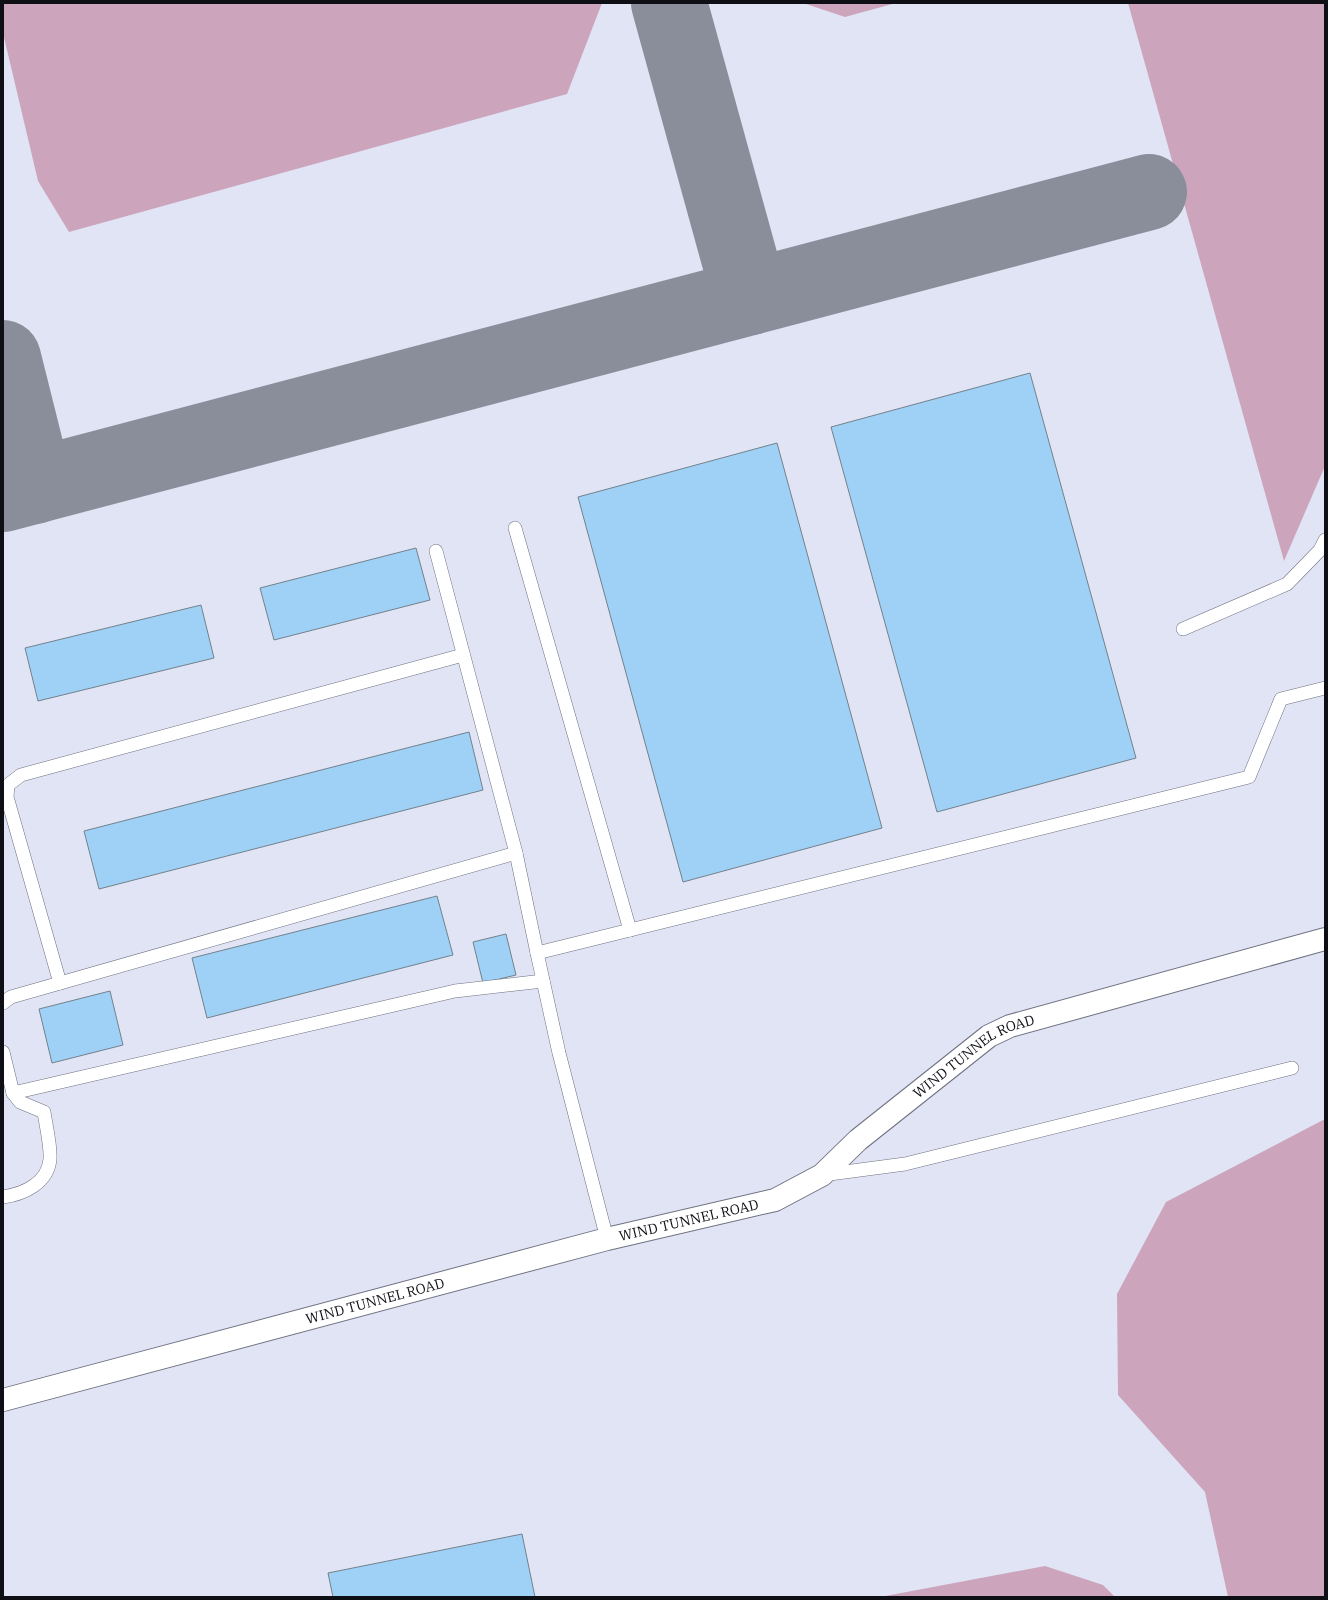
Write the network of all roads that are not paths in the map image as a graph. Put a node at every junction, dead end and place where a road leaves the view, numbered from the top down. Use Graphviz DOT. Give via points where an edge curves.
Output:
graph roads {
  1 [pos="515,528"];
  2 [pos="1325,540"];
  3 [pos="436,551"];
  4 [pos="1183,629"];
  5 [pos="463,655"];
  6 [pos="1325,688"];
  7 [pos="6,786"];
  8 [pos="516,853"];
  9 [pos="630,930"];
  10 [pos="1325,939"];
  11 [pos="537,953"];
  12 [pos="543,981"];
  13 [pos="60,983"];
  14 [pos="3,1002"];
  15 [pos="3,1052"];
  16 [pos="1292,1068"];
  17 [pos="13,1092"];
  18 [pos="822,1175"];
  19 [pos="3,1197"];
  20 [pos="607,1239"];
  21 [pos="3,1400"];
  1 -- 9 [label="lane"];
  2 -- 4 [label="lane" via="1320,550 1287,584"];
  3 -- 5 [label="lane"];
  5 -- 7 [label="lane" via="21,775"];
  5 -- 8 [label="lane"];
  6 -- 9 [label="lane" via="1281,699 1249,777"];
  7 -- 13 [label="lane"];
  8 -- 11 [label="lane"];
  8 -- 13 [label="lane"];
  9 -- 11 [label="lane"];
  10 -- 18 [label="street, WIND TUNNEL ROAD" via="996,1032 858,1140"];
  11 -- 12 [label="lane"];
  12 -- 17 [label="lane" via="455,991"];
  12 -- 20 [label="lane" via="559,1054"];
  13 -- 14 [label="lane" via="11,997"];
  15 -- 17 [label="lane"];
  16 -- 18 [label="lane" via="905,1164"];
  17 -- 19 [label="lane" via="20,1102 44,1112 50,1159 42,1179 21,1194"];
  18 -- 20 [label="street, WIND TUNNEL ROAD" via="774,1200"];
  20 -- 21 [label="street, WIND TUNNEL ROAD"];
}
